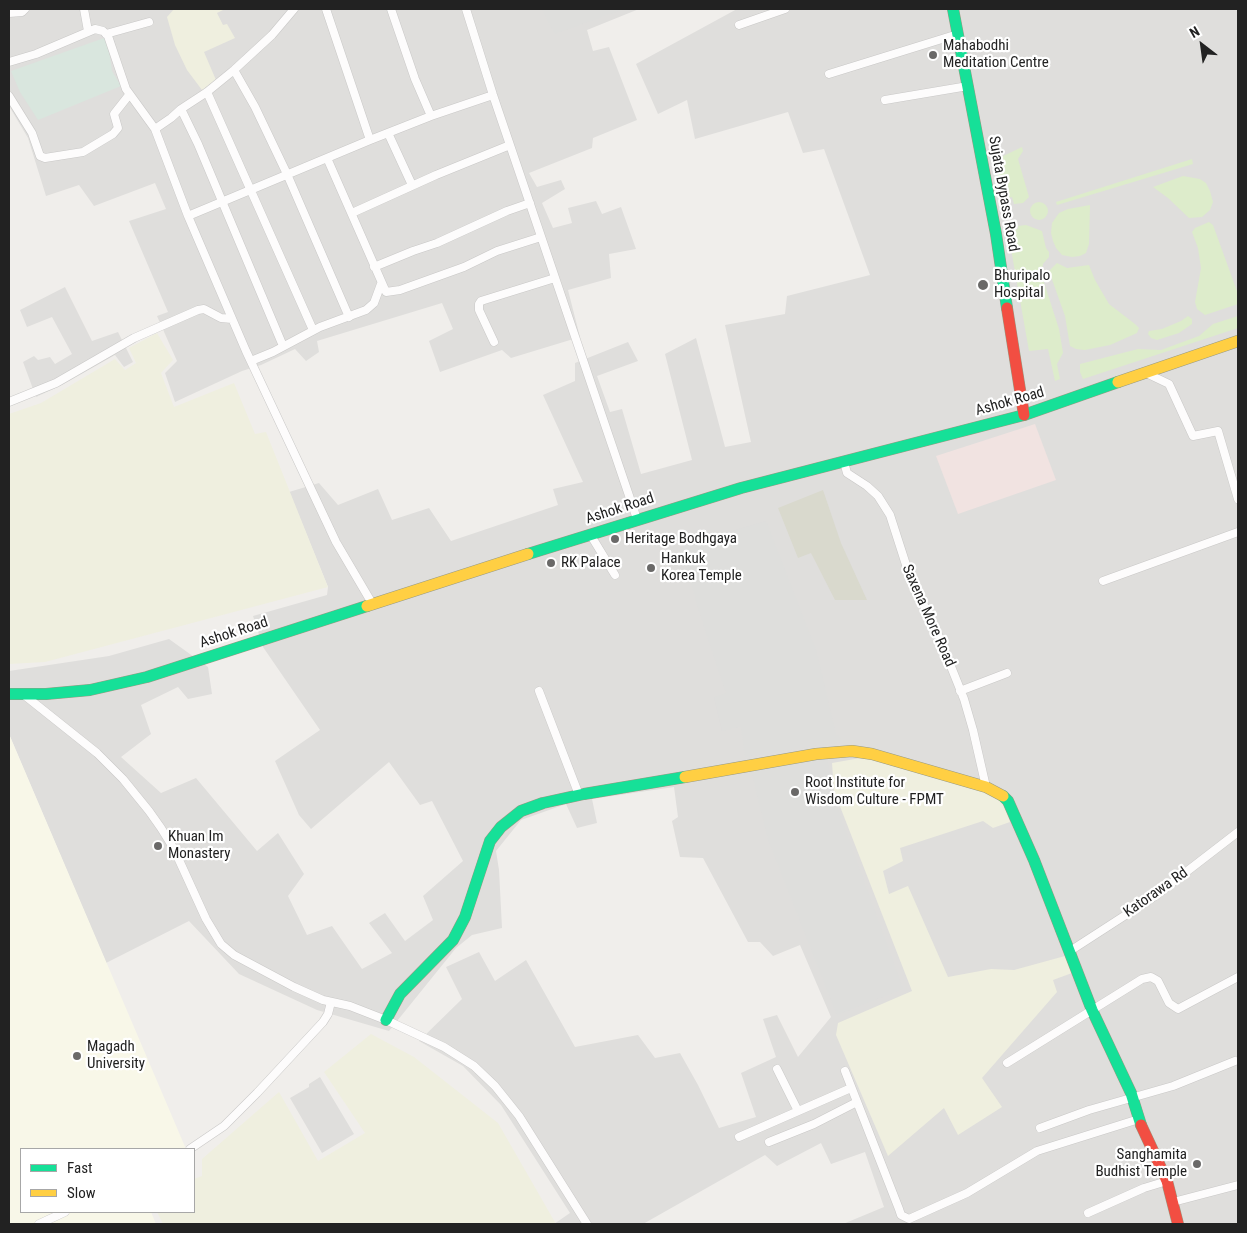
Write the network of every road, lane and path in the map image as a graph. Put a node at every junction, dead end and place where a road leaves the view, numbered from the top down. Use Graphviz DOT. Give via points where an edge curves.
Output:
graph roads {
  1 [pos="25,9"];
  2 [pos="84,9"];
  3 [pos="294,9"];
  4 [pos="326,9"];
  5 [pos="391,9"];
  6 [pos="466,9"];
  7 [pos="784,9"];
  8 [pos="953,9"];
  9 [pos="9,13"];
  10 [pos="149,22"];
  11 [pos="738,25"];
  12 [pos="88,31"];
  13 [pos="106,34"];
  14 [pos="958,34"];
  15 [pos="9,62"];
  16 [pos="234,70"];
  17 [pos="829,74"];
  18 [pos="968,86"];
  19 [pos="208,92"];
  20 [pos="129,95"];
  21 [pos="493,95"];
  22 [pos="9,96"];
  23 [pos="885,100"];
  24 [pos="180,109"];
  25 [pos="431,116"];
  26 [pos="155,129"];
  27 [pos="388,133"];
  28 [pos="370,140"];
  29 [pos="510,145"];
  30 [pos="327,158"];
  31 [pos="287,174"];
  32 [pos="412,185"];
  33 [pos="252,190"];
  34 [pos="222,202"];
  35 [pos="530,202"];
  36 [pos="352,213"];
  37 [pos="188,216"];
  38 [pos="541,237"];
  39 [pos="374,267"];
  40 [pos="555,278"];
  41 [pos="381,284"];
  42 [pos="350,317"];
  43 [pos="232,319"];
  44 [pos="313,330"];
  45 [pos="1238,341"];
  46 [pos="494,342"];
  47 [pos="283,346"];
  48 [pos="251,361"];
  49 [pos="1146,373"];
  50 [pos="9,402"];
  51 [pos="1024,415"];
  52 [pos="844,462"];
  53 [pos="1238,499"];
  54 [pos="636,520"];
  55 [pos="1238,532"];
  56 [pos="590,534"];
  57 [pos="615,575"];
  58 [pos="1103,581"];
  59 [pos="373,605"];
  60 [pos="1007,673"];
  61 [pos="539,691"];
  62 [pos="960,691"];
  63 [pos="9,694"];
  64 [pos="23,694"];
  65 [pos="986,787"];
  66 [pos="579,796"];
  67 [pos="1238,832"];
  68 [pos="1070,951"];
  69 [pos="1238,977"];
  70 [pos="331,1002"];
  71 [pos="1092,1010"];
  72 [pos="386,1020"];
  73 [pos="1236,1061"];
  74 [pos="1007,1063"];
  75 [pos="777,1070"];
  76 [pos="845,1071"];
  77 [pos="851,1088"];
  78 [pos="1132,1096"];
  79 [pos="857,1102"];
  80 [pos="798,1111"];
  81 [pos="1139,1119"];
  82 [pos="1040,1128"];
  83 [pos="739,1137"];
  84 [pos="769,1142"];
  85 [pos="191,1148"];
  86 [pos="1167,1181"];
  87 [pos="1238,1185"];
  88 [pos="1173,1202"];
  89 [pos="63,1213"];
  90 [pos="1088,1213"];
  91 [pos="39,1224"];
  92 [pos="587,1224"];
  93 [pos="1178,1224"];
  1 -- 9 [label="street"];
  2 -- 12 [label="street"];
  3 -- 16 [label="street" via="272,35"];
  4 -- 28 [label="street"];
  5 -- 25 [label="street"];
  6 -- 21 [label="street"];
  7 -- 11 [label="street"];
  8 -- 14 [label="street, Sujata Bypass Road"];
  10 -- 13 [label="street"];
  12 -- 13 [label="street" via="99,29"];
  12 -- 15 [label="street"];
  13 -- 20 [label="street"];
  14 -- 17 [label="street"];
  14 -- 18 [label="street, Sujata Bypass Road"];
  16 -- 19 [label="street"];
  16 -- 31 [label="street"];
  18 -- 23 [label="street"];
  18 -- 51 [label="street, Sujata Bypass Road" via="996,234"];
  19 -- 24 [label="street"];
  19 -- 33 [label="street"];
  20 -- 22 [label="street" via="114,114 118,128 113,134 83,152 45,158 40,156 32,133"];
  20 -- 26 [label="street"];
  21 -- 25 [label="street"];
  21 -- 29 [label="street"];
  24 -- 26 [label="street"];
  24 -- 34 [label="street"];
  25 -- 27 [label="street"];
  26 -- 37 [label="street"];
  27 -- 28 [label="street"];
  27 -- 32 [label="street"];
  28 -- 30 [label="street"];
  29 -- 32 [label="street"];
  29 -- 35 [label="street"];
  30 -- 31 [label="street"];
  30 -- 36 [label="street"];
  31 -- 33 [label="street"];
  31 -- 42 [label="street"];
  32 -- 36 [label="street"];
  33 -- 34 [label="street"];
  33 -- 44 [label="street"];
  34 -- 37 [label="street"];
  34 -- 47 [label="street"];
  35 -- 38 [label="street"];
  35 -- 39 [label="street"];
  36 -- 39 [label="street"];
  37 -- 43 [label="street"];
  38 -- 40 [label="street"];
  38 -- 41 [label="street" via="392,292 386,292"];
  39 -- 41 [label="street"];
  40 -- 46 [label="street" via="479,304"];
  40 -- 54 [label="street"];
  41 -- 42 [label="street" via="371,306"];
  42 -- 44 [label="street"];
  43 -- 48 [label="street"];
  43 -- 50 [label="street" via="221,318 204,309 198,310 134,338 56,383"];
  44 -- 47 [label="street"];
  45 -- 49 [label="street, Ashok Road"];
  47 -- 48 [label="street"];
  48 -- 59 [label="street" via="336,542"];
  49 -- 51 [label="street, Ashok Road"];
  49 -- 53 [label="street" via="1170,384 1194,436 1218,430"];
  51 -- 52 [label="street, Ashok Road"];
  52 -- 54 [label="street, Ashok Road" via="741,488"];
  52 -- 62 [label="street, Saxena More Road" via="847,473 868,486 890,515 909,574"];
  54 -- 56 [label="street, Ashok Road"];
  55 -- 58 [label="street"];
  56 -- 57 [label="street"];
  56 -- 59 [label="street, Ashok Road"];
  59 -- 64 [label="street, Ashok Road" via="147,677 90,690"];
  60 -- 62 [label="street"];
  61 -- 66 [label="street"];
  62 -- 65 [label="street, Saxena More Road"];
  63 -- 64 [label="street, Ashok Road"];
  64 -- 70 [label="street" via="97,753 149,810 170,842 221,944 234,955 294,987"];
  65 -- 66 [label="street" via="852,751 772,761"];
  65 -- 68 [label="street" via="1008,801"];
  66 -- 72 [label="street" via="529,807 510,818 494,834 460,928 445,949 400,994"];
  67 -- 68 [label="street, Katorawa Rd" via="1155,896"];
  68 -- 71 [label="street"];
  69 -- 71 [label="street" via="1178,1009 1169,1003 1158,981 1151,977 1142,979"];
  70 -- 72 [label="street"];
  70 -- 85 [label="street" via="323,1022 257,1093 224,1126"];
  71 -- 74 [label="street"];
  71 -- 78 [label="street"];
  72 -- 92 [label="street" via="451,1050 489,1080 519,1116"];
  73 -- 78 [label="street" via="1173,1086"];
  75 -- 80 [label="street"];
  76 -- 77 [label="street"];
  77 -- 79 [label="street"];
  77 -- 80 [label="street"];
  78 -- 81 [label="street"];
  78 -- 82 [label="street"];
  79 -- 81 [label="street" via="899,1209 909,1220 967,1193 1037,1151"];
  79 -- 84 [label="street"];
  80 -- 83 [label="street"];
  81 -- 86 [label="street"];
  86 -- 88 [label="street"];
  86 -- 90 [label="street"];
  87 -- 88 [label="street"];
  88 -- 93 [label="street"];
  89 -- 91 [label="street"];
}
